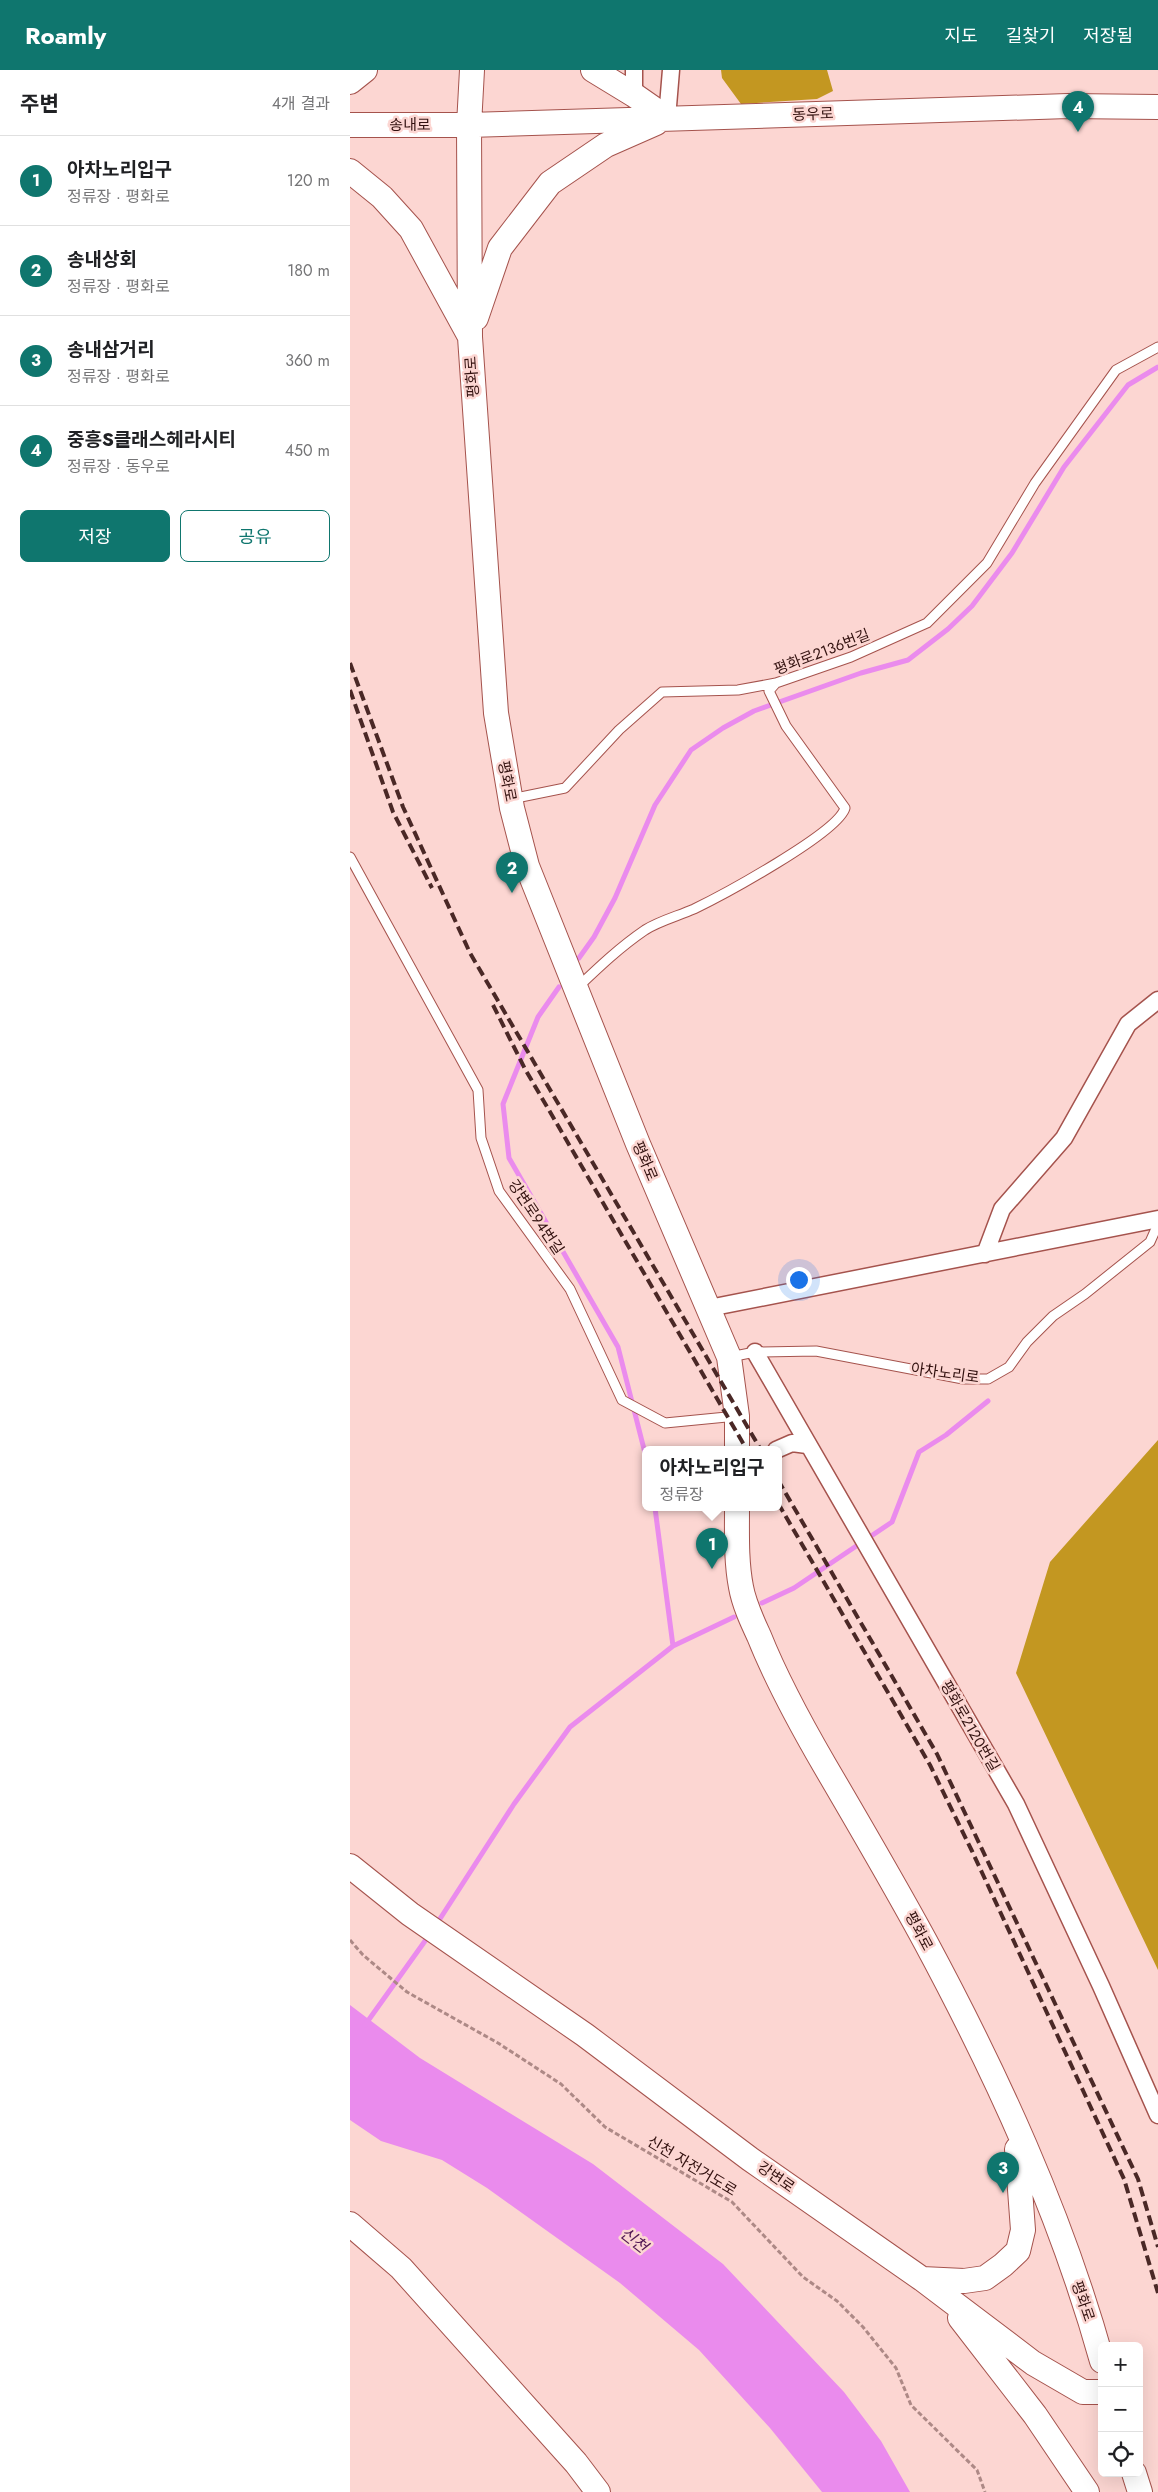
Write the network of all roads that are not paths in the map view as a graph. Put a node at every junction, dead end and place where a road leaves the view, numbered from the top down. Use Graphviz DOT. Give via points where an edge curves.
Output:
graph roads {
  1 [pos="364,70"];
  2 [pos="472,70"];
  3 [pos="593,70"];
  4 [pos="634,70"];
  5 [pos="671,70"];
  6 [pos="350,82"];
  7 [pos="634,94"];
  8 [pos="1158,107"];
  9 [pos="667,118"];
  10 [pos="350,125"];
  11 [pos="469,125"];
  12 [pos="350,171"];
  13 [pos="470,337"];
  14 [pos="1158,347"];
  15 [pos="776,682"];
  16 [pos="511,799"];
  17 [pos="350,857"];
  18 [pos="576,989"];
  19 [pos="1158,1000"];
  20 [pos="1158,1219"];
  21 [pos="1158,1224"];
  22 [pos="985,1254"];
  23 [pos="709,1308"];
  24 [pos="755,1352"];
  25 [pos="730,1357"];
  26 [pos="737,1416"];
  27 [pos="807,1445"];
  28 [pos="737,1446"];
  29 [pos="782,1447"];
  30 [pos="737,1511"];
  31 [pos="350,1866"];
  32 [pos="1158,2115"];
  33 [pos="1014,2120"];
  34 [pos="350,2224"];
  35 [pos="922,2279"];
  36 [pos="942,2295"];
  37 [pos="1098,2348"];
  38 [pos="1098,2392"];
  39 [pos="1135,2477"];
  40 [pos="598,2492"];
  41 [pos="1087,2492"];
  42 [pos="1140,2492"];
  1 -- 6 [label="main road"];
  2 -- 11 [label="main road, 평화로"];
  3 -- 7 [label="main road"];
  4 -- 7 [label="street"];
  5 -- 9 [label="street"];
  7 -- 9 [label="main road"];
  8 -- 9 [label="main road, 동우로" via="1068,106"];
  9 -- 11 [label="main road, 동우로"];
  9 -- 13 [label="main road" via="606,145 550,183 500,248"];
  10 -- 11 [label="main road, 송내로"];
  11 -- 13 [label="main road, 평화로"];
  12 -- 13 [label="main road" via="382,197 411,229"];
  13 -- 16 [label="main road, 평화로" via="496,713"];
  14 -- 15 [label="lane, 평화로2136번길" via="1116,370 1035,483 987,562 927,623 851,657"];
  15 -- 16 [label="lane" via="738,690 662,692 619,730 565,788"];
  15 -- 18 [label="lane, 평화로2136번길" via="769,691 786,726 845,808 843,815 760,873 694,909 646,929 617,950"];
  16 -- 18 [label="main road, 평화로" via="527,866"];
  17 -- 26 [label="lane, 강변로94번길" via="478,1090 481,1138 499,1191 570,1290 622,1400 665,1423"];
  18 -- 23 [label="main road, 평화로"];
  19 -- 22 [label="street" via="1128,1024 1064,1138 1002,1208"];
  20 -- 22 [label="street"];
  21 -- 24 [label="lane, 아차노리로" via="1150,1242 1086,1294 1053,1316 1027,1342 1009,1367 988,1379 963,1379 816,1351"];
  22 -- 23 [label="street"];
  23 -- 25 [label="main road, 평화로"];
  24 -- 25 [label="lane, 아차노리로"];
  24 -- 27 [label="street, 평화로2120번길"];
  25 -- 26 [label="main road, 평화로"];
  26 -- 28 [label="main road, 평화로"];
  27 -- 29 [label="street" via="792,1443"];
  27 -- 32 [label="street, 평화로2120번길" via="1016,1804"];
  30 -- 33 [label="main road, 평화로" via="741,1590 773,1670 971,2028"];
  31 -- 35 [label="main road, 강변로" via="410,1914"];
  33 -- 35 [label="main road" via="1023,2230 1018,2251 986,2278 964,2281"];
  33 -- 37 [label="main road, 평화로" via="1052,2212"];
  34 -- 40 [label="main road" via="401,2268"];
  35 -- 36 [label="main road, 강변로"];
  36 -- 38 [label="main road, 강변로" via="1033,2363 1083,2392"];
  36 -- 41 [label="main road" via="1035,2415"];
  39 -- 42 [label="main road"];
}
